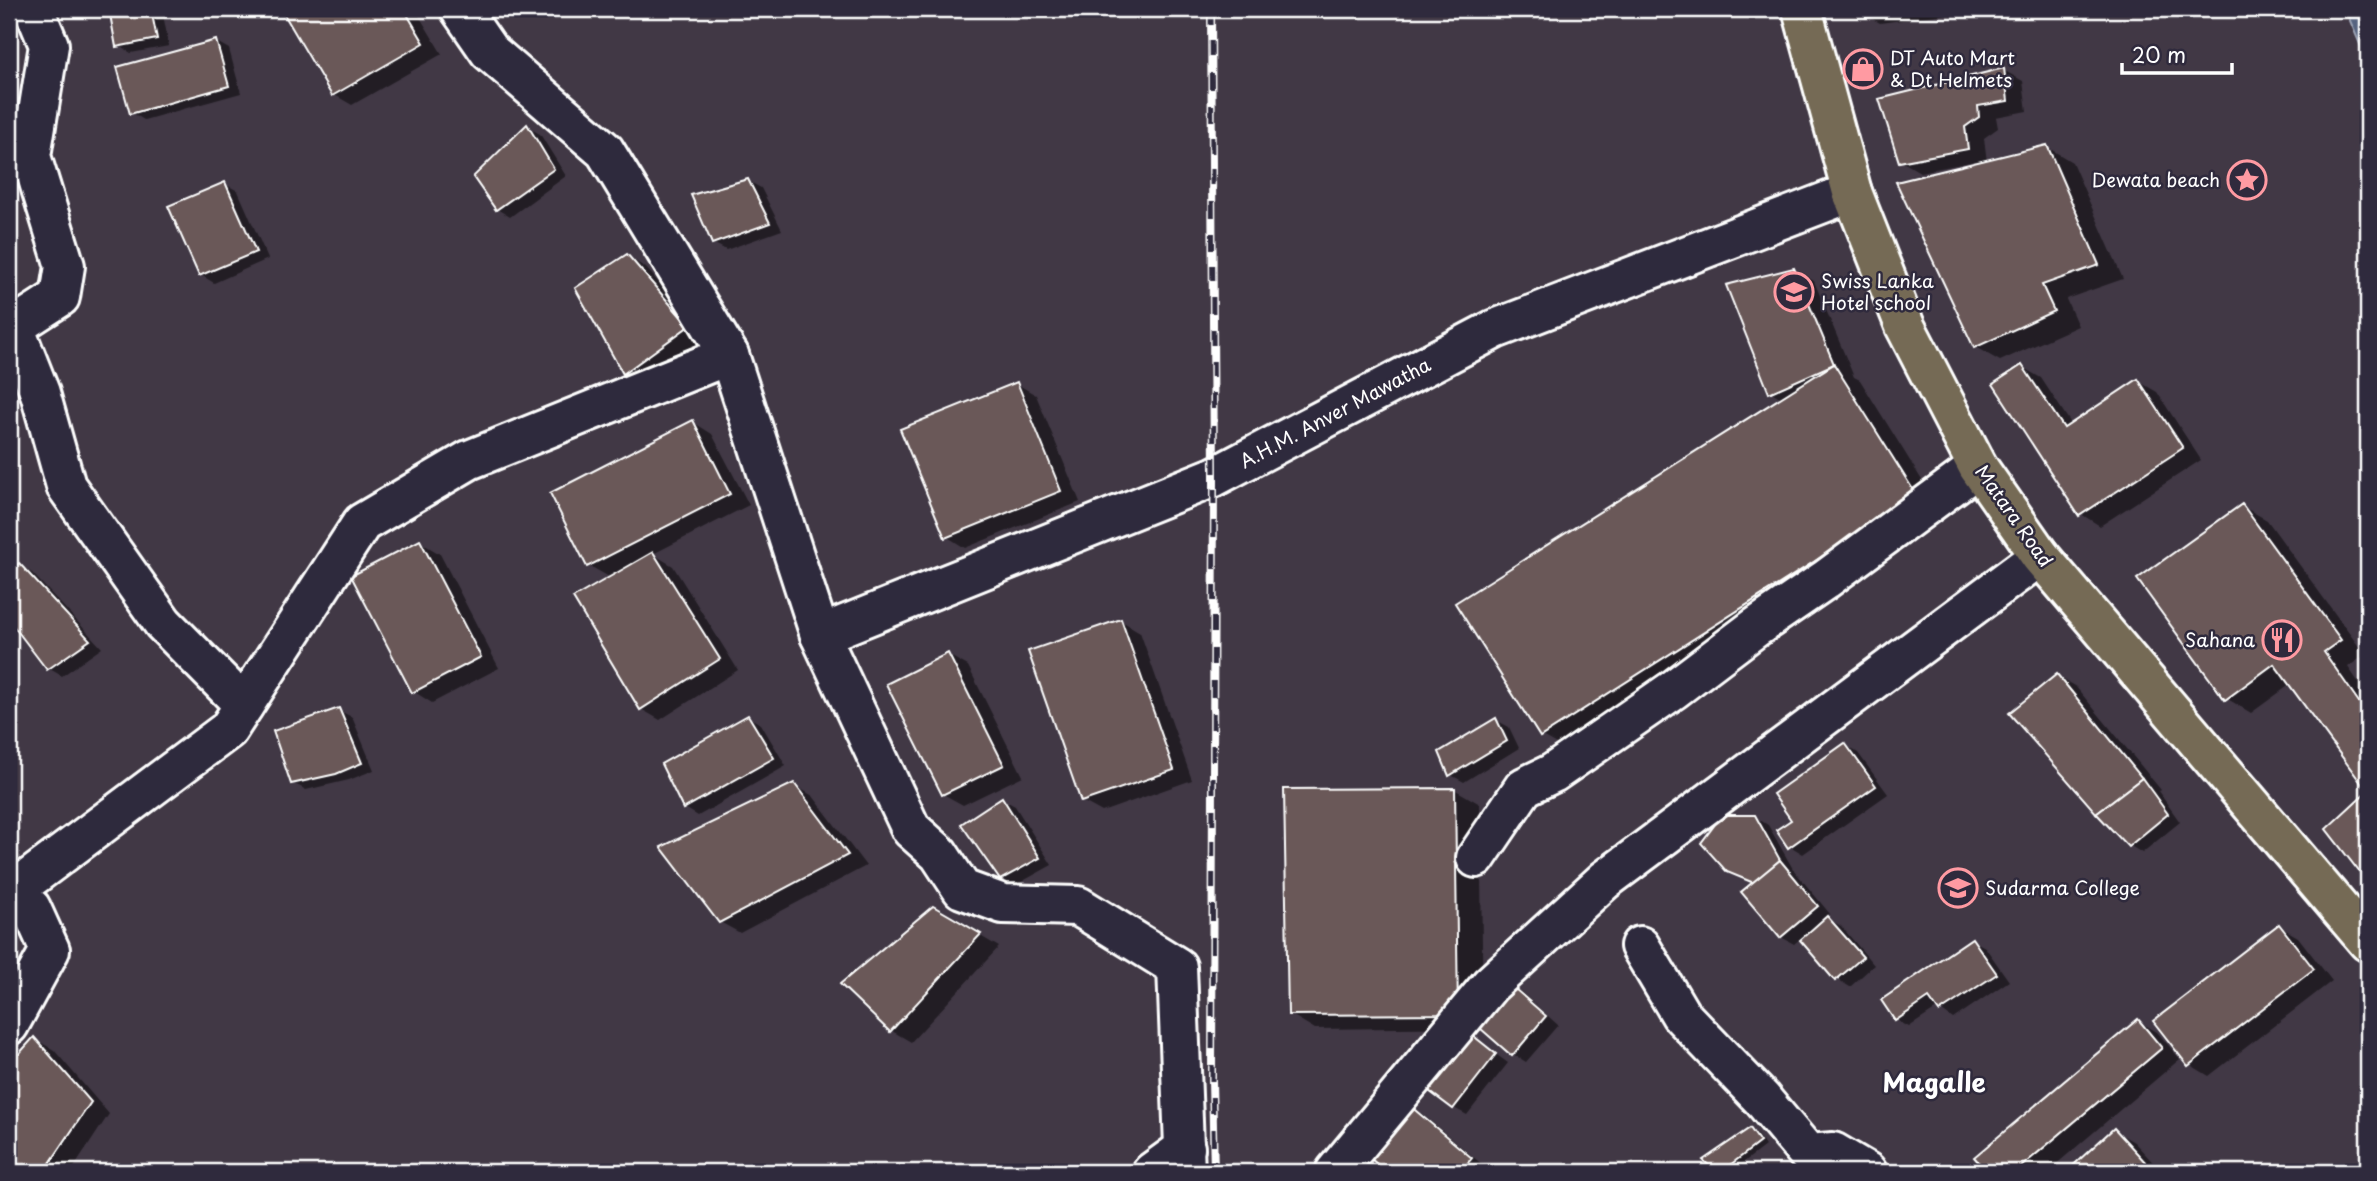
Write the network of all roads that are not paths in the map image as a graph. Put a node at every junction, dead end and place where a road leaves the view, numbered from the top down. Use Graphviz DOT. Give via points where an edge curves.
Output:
graph roads {
  1 [pos="34,9"];
  2 [pos="460,9"];
  3 [pos="1802,9"];
  4 [pos="1852,192"];
  5 [pos="11,329"];
  6 [pos="729,355"];
  7 [pos="1978,467"];
  8 [pos="2040,556"];
  9 [pos="820,635"];
  10 [pos="244,705"];
  11 [pos="1476,858"];
  12 [pos="9,894"];
  13 [pos="9,900"];
  14 [pos="2368,942"];
  15 [pos="1640,946"];
  16 [pos="9,1025"];
  17 [pos="1185,1160"];
  18 [pos="1152,1172"];
  19 [pos="1335,1172"];
  20 [pos="1867,1172"];
  1 -- 5 [label="street" via="49,45 31,156 65,266 60,298"];
  2 -- 6 [label="street" via="489,51 605,151"];
  3 -- 4 [label="highway, Matara Road"];
  4 -- 7 [label="highway, Matara Road" via="1905,326"];
  4 -- 9 [label="street, A.H.M. Anver Mawatha" via="1495,329 1214,477"];
  5 -- 10 [label="street" via="40,393 66,485 163,623"];
  6 -- 9 [label="street"];
  6 -- 10 [label="street" via="469,460 362,523"];
  7 -- 8 [label="highway, Matara Road"];
  7 -- 11 [label="street" via="1673,690 1524,787"];
  8 -- 14 [label="highway, Matara Road"];
  8 -- 19 [label="street" via="1605,880 1490,985"];
  9 -- 17 [label="street" via="911,829 939,854 962,889 1003,904 1078,906 1177,967"];
  10 -- 12 [label="street" via="228,730"];
  13 -- 16 [label="street" via="32,908 50,950"];
  15 -- 20 [label="street" via="1681,1015 1808,1154 1833,1152"];
  17 -- 18 [label="street"];
}
